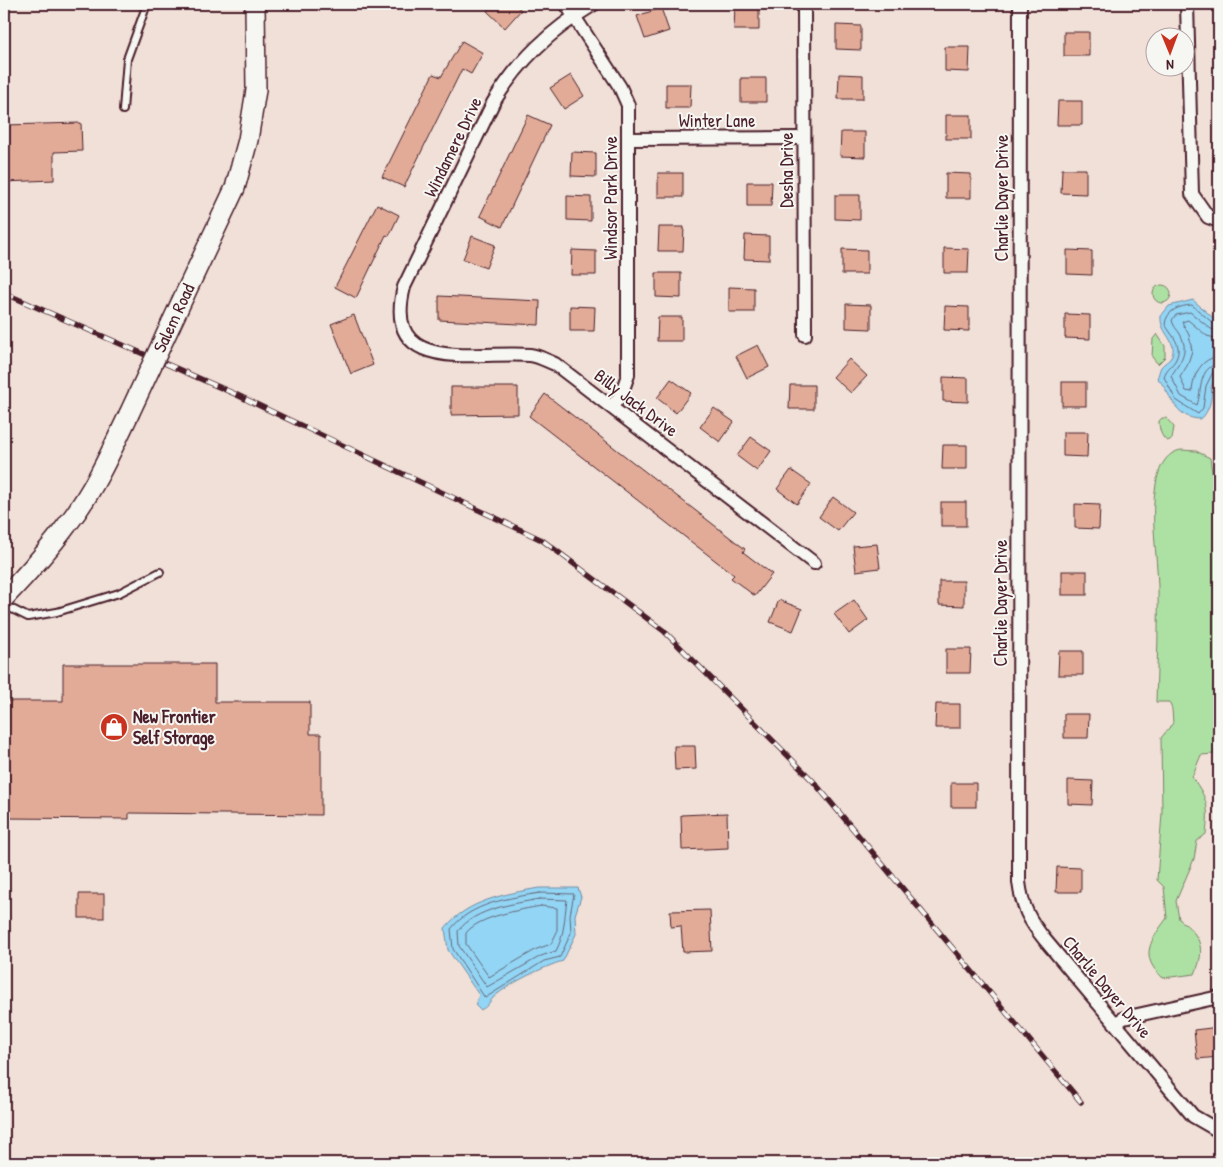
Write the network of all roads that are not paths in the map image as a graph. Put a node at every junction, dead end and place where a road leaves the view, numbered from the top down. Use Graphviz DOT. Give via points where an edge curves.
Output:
graph roads {
  1 [pos="147,4"];
  2 [pos="255,4"];
  3 [pos="566,4"];
  4 [pos="594,4"];
  5 [pos="804,4"];
  6 [pos="1020,4"];
  7 [pos="1187,4"];
  8 [pos="574,16"];
  9 [pos="123,110"];
  10 [pos="629,138"];
  11 [pos="804,138"];
  12 [pos="1219,221"];
  13 [pos="805,335"];
  14 [pos="411,338"];
  15 [pos="612,406"];
  16 [pos="814,563"];
  17 [pos="160,572"];
  18 [pos="4,598"];
  19 [pos="4,605"];
  20 [pos="1219,996"];
  21 [pos="1116,1023"];
  22 [pos="1217,1130"];
  1 -- 9 [label="lane" via="127,58"];
  2 -- 18 [label="main road, Salem Road, bridge" via="256,90 248,140 235,188 101,472 68,524 34,568"];
  3 -- 8 [label="street, Windsor Park Drive"];
  4 -- 8 [label="street, Windamere Drive"];
  5 -- 11 [label="street, Desha Drive"];
  6 -- 21 [label="street, Charlie Dayer Drive" via="1019,882 1022,904 1032,923"];
  7 -- 12 [label="street" via="1192,194 1208,217"];
  8 -- 10 [label="street, Windsor Park Drive" via="626,96"];
  8 -- 14 [label="street, Windamere Drive" via="523,60 494,103 404,287 400,303 404,327"];
  10 -- 11 [label="street, Winter Lane"];
  10 -- 15 [label="street, Windsor Park Drive" via="628,375"];
  11 -- 13 [label="street, Desha Drive"];
  14 -- 15 [label="street, Billy Jack Drive" via="432,352 446,356 531,355 543,359 556,364"];
  15 -- 16 [label="street, Billy Jack Drive"];
  17 -- 19 [label="lane" via="120,593 57,612 28,617"];
  20 -- 21 [label="street" via="1124,1018"];
  21 -- 22 [label="street, Charlie Dayer Drive" via="1193,1116"];
}
